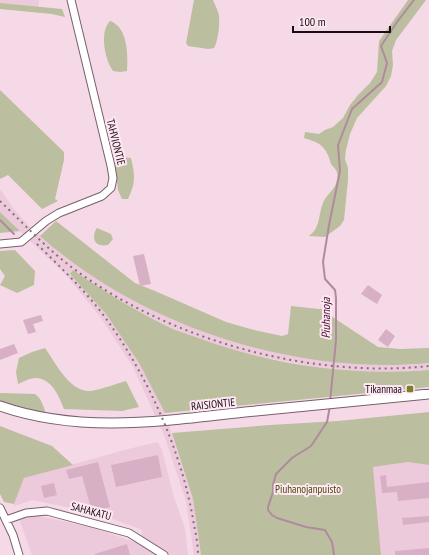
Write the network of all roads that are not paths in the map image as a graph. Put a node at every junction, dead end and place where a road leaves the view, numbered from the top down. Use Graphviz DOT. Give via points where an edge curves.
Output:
graph roads {
  1 [pos="71,0"];
  2 [pos="0,244"];
  3 [pos="429,394"];
  4 [pos="0,406"];
  5 [pos="0,508"];
  6 [pos="6,520"];
  7 [pos="19,555"];
  8 [pos="164,555"];
  1 -- 2 [label="street, TAHVIONTIE" via="112,172 111,188 98,199 52,217 21,242"];
  3 -- 4 [label="main road, RAISIONTIE" via="163,421 108,424 59,420"];
  5 -- 6 [label="street"];
  6 -- 7 [label="street"];
  6 -- 8 [label="street, SAHAKATU" via="26,513 47,511 129,533"];
}
